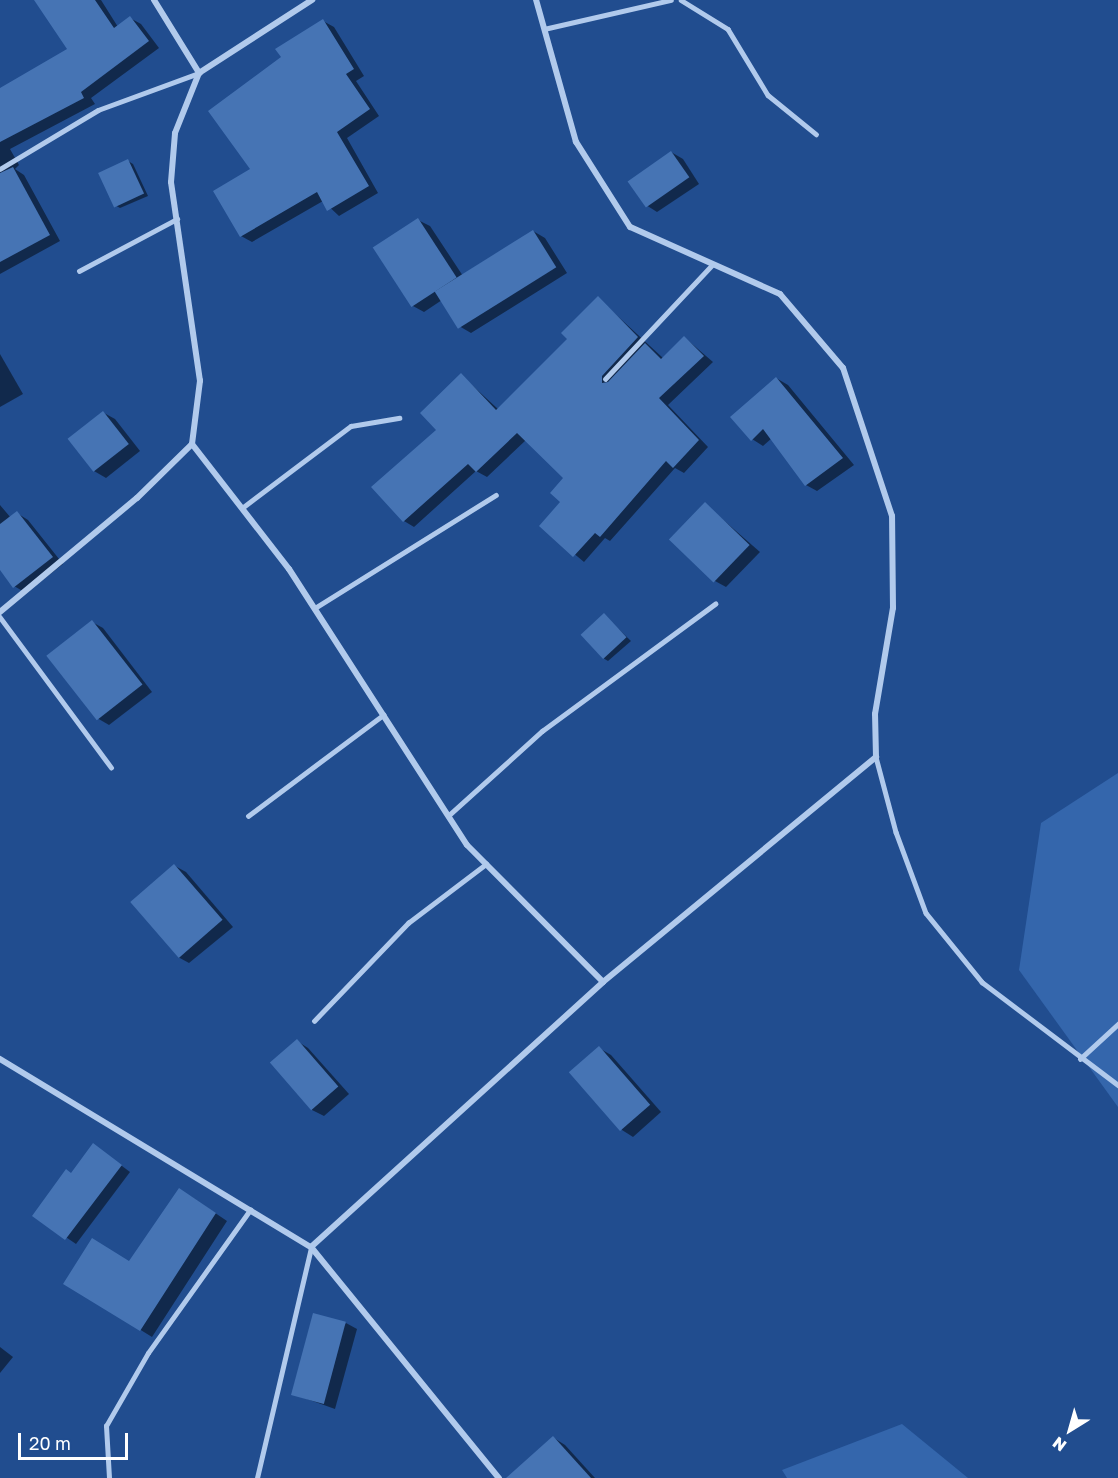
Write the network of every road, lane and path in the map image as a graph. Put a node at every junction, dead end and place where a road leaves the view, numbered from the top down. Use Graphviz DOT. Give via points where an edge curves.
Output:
graph roads {
  1 [pos="154,0"];
  2 [pos="312,0"];
  3 [pos="536,0"];
  4 [pos="671,0"];
  5 [pos="681,0"];
  6 [pos="544,29"];
  7 [pos="199,74"];
  8 [pos="816,134"];
  9 [pos="0,169"];
  10 [pos="177,219"];
  11 [pos="711,266"];
  12 [pos="79,271"];
  13 [pos="605,379"];
  14 [pos="399,418"];
  15 [pos="192,444"];
  16 [pos="496,495"];
  17 [pos="242,508"];
  18 [pos="715,604"];
  19 [pos="315,608"];
  20 [pos="0,612"];
  21 [pos="0,617"];
  22 [pos="383,715"];
  23 [pos="876,757"];
  24 [pos="111,767"];
  25 [pos="249,816"];
  26 [pos="448,816"];
  27 [pos="486,864"];
  28 [pos="603,982"];
  29 [pos="314,1021"];
  30 [pos="1118,1024"];
  31 [pos="0,1059"];
  32 [pos="1080,1059"];
  33 [pos="1118,1085"];
  34 [pos="252,1208"];
  35 [pos="311,1247"];
  36 [pos="109,1478"];
  37 [pos="257,1478"];
  38 [pos="499,1478"];
  1 -- 7 [label="street"];
  2 -- 7 [label="street"];
  3 -- 6 [label="street"];
  4 -- 6 [label="lane"];
  5 -- 8 [label="lane" via="728,29 768,95"];
  6 -- 11 [label="street" via="576,142 630,227"];
  7 -- 9 [label="lane" via="98,110"];
  7 -- 10 [label="street" via="175,133 171,182"];
  10 -- 12 [label="lane"];
  10 -- 15 [label="street" via="200,381"];
  11 -- 13 [label="lane"];
  11 -- 23 [label="street" via="780,294 843,368 892,516 893,608 875,714"];
  14 -- 17 [label="lane" via="351,426"];
  15 -- 17 [label="street"];
  15 -- 20 [label="street" via="138,498"];
  16 -- 19 [label="lane"];
  17 -- 19 [label="street"];
  18 -- 26 [label="lane" via="542,731"];
  19 -- 22 [label="street"];
  21 -- 24 [label="lane"];
  22 -- 25 [label="lane"];
  22 -- 26 [label="street"];
  23 -- 28 [label="street"];
  23 -- 32 [label="lane" via="896,832 926,914 982,982"];
  26 -- 27 [label="street" via="467,845"];
  27 -- 28 [label="street"];
  27 -- 29 [label="lane" via="408,923"];
  28 -- 35 [label="street"];
  30 -- 32 [label="lane"];
  31 -- 34 [label="street"];
  32 -- 33 [label="lane"];
  34 -- 35 [label="street"];
  34 -- 36 [label="lane" via="148,1353 106,1426"];
  35 -- 37 [label="lane"];
  35 -- 38 [label="street"];
}
